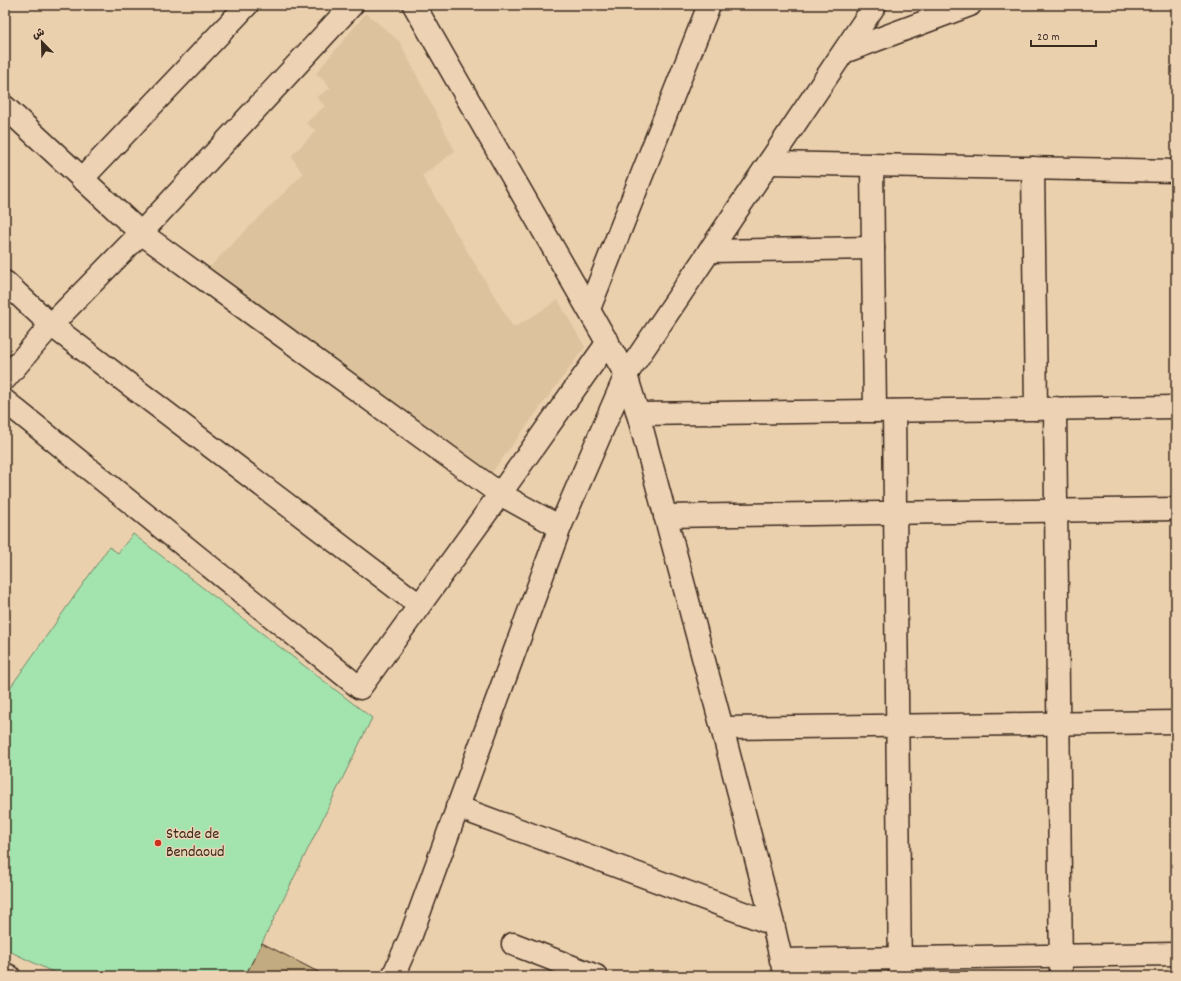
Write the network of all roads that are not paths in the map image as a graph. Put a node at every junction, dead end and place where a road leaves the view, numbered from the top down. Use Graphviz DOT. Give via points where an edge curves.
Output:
graph roads {
  1 [pos="247,5"];
  2 [pos="352,5"];
  3 [pos="414,5"];
  4 [pos="709,5"];
  5 [pos="875,5"];
  6 [pos="970,5"];
  7 [pos="844,52"];
  8 [pos="5,107"];
  9 [pos="769,163"];
  10 [pos="872,165"];
  11 [pos="1033,168"];
  12 [pos="1176,171"];
  13 [pos="82,179"];
  14 [pos="141,233"];
  15 [pos="873,248"];
  16 [pos="709,251"];
  17 [pos="5,282"];
  18 [pos="589,309"];
  19 [pos="51,325"];
  20 [pos="608,342"];
  21 [pos="626,375"];
  22 [pos="5,379"];
  23 [pos="5,401"];
  24 [pos="1176,407"];
  25 [pos="1045,409"];
  26 [pos="885,411"];
  27 [pos="638,414"];
  28 [pos="500,494"];
  29 [pos="1176,509"];
  30 [pos="1056,510"];
  31 [pos="895,512"];
  32 [pos="665,516"];
  33 [pos="560,527"];
  34 [pos="420,606"];
  35 [pos="1176,722"];
  36 [pos="1058,724"];
  37 [pos="898,726"];
  38 [pos="722,728"];
  39 [pos="458,808"];
  40 [pos="773,924"];
  41 [pos="513,944"];
  42 [pos="1176,954"];
  43 [pos="1061,966"];
  44 [pos="900,967"];
  45 [pos="783,968"];
  46 [pos="5,974"];
  47 [pos="9,976"];
  48 [pos="393,976"];
  49 [pos="596,976"];
  1 -- 13 [label="street"];
  2 -- 14 [label="street"];
  3 -- 18 [label="street"];
  4 -- 18 [label="street"];
  5 -- 7 [label="street"];
  6 -- 7 [label="street"];
  7 -- 9 [label="street"];
  8 -- 13 [label="street"];
  9 -- 10 [label="street"];
  9 -- 16 [label="street"];
  10 -- 11 [label="street"];
  10 -- 15 [label="street"];
  11 -- 12 [label="street"];
  11 -- 25 [label="street"];
  13 -- 14 [label="street"];
  14 -- 19 [label="street"];
  14 -- 28 [label="street"];
  15 -- 16 [label="street"];
  15 -- 26 [label="street"];
  16 -- 21 [label="street"];
  17 -- 19 [label="street"];
  18 -- 20 [label="street"];
  19 -- 22 [label="street"];
  19 -- 34 [label="street"];
  20 -- 21 [label="street"];
  20 -- 28 [label="street"];
  21 -- 27 [label="street"];
  21 -- 33 [label="street"];
  23 -- 34 [label="street" via="360,688"];
  24 -- 25 [label="street"];
  25 -- 26 [label="street"];
  25 -- 30 [label="street"];
  26 -- 27 [label="street"];
  26 -- 31 [label="street"];
  27 -- 32 [label="street"];
  28 -- 33 [label="street"];
  28 -- 34 [label="street"];
  29 -- 30 [label="street"];
  30 -- 31 [label="street"];
  30 -- 36 [label="street"];
  31 -- 32 [label="street"];
  31 -- 37 [label="street"];
  32 -- 38 [label="street"];
  33 -- 39 [label="street"];
  35 -- 36 [label="street"];
  36 -- 37 [label="street"];
  36 -- 43 [label="street"];
  37 -- 38 [label="street"];
  37 -- 44 [label="street"];
  38 -- 40 [label="street"];
  39 -- 40 [label="street"];
  39 -- 48 [label="street" via="410,938"];
  40 -- 45 [label="street"];
  41 -- 49 [label="street"];
  42 -- 43 [label="street"];
  43 -- 44 [label="street"];
  44 -- 45 [label="street"];
  46 -- 47 [label="street"];
}
